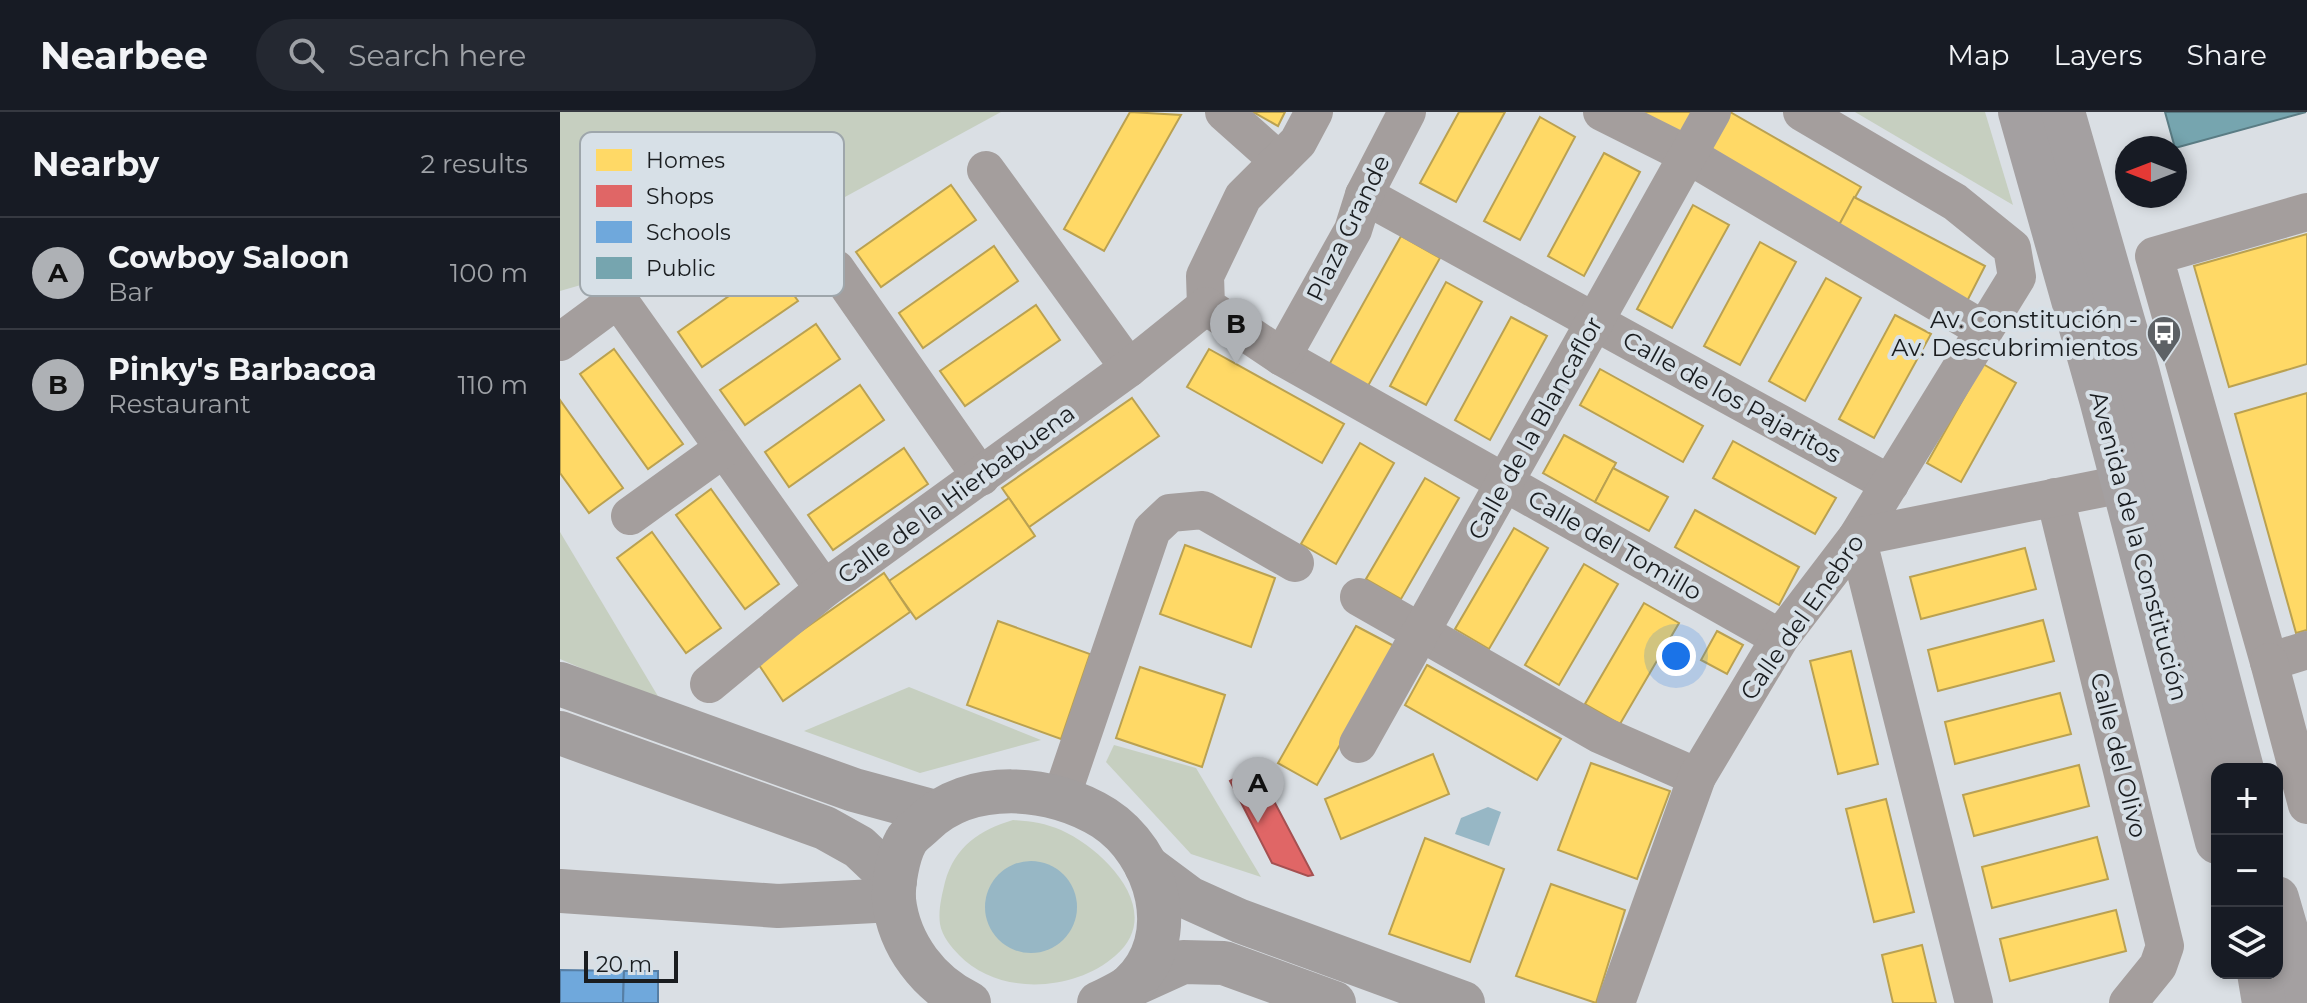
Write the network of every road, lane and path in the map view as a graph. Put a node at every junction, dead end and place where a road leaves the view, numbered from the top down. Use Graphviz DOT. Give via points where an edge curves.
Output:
graph roads {
  1 [pos="1224,112"];
  2 [pos="1314,112"];
  3 [pos="1407,112"];
  4 [pos="1602,112"];
  5 [pos="1712,112"];
  6 [pos="1802,112"];
  7 [pos="2020,112"];
  8 [pos="2063,112"];
  9 [pos="1688,155"];
  10 [pos="1279,161"];
  11 [pos="986,170"];
  12 [pos="1364,195"];
  13 [pos="2307,212"];
  14 [pos="844,280"];
  15 [pos="1206,306"];
  16 [pos="1595,322"];
  17 [pos="1984,330"];
  18 [pos="560,342"];
  19 [pos="1282,357"];
  20 [pos="1129,368"];
  21 [pos="723,449"];
  22 [pos="981,477"];
  23 [pos="1505,482"];
  24 [pos="1890,484"];
  25 [pos="2123,484"];
  26 [pos="2055,497"];
  27 [pos="2222,497"];
  28 [pos="2174,512"];
  29 [pos="630,516"];
  30 [pos="1857,537"];
  31 [pos="1295,563"];
  32 [pos="824,589"];
  33 [pos="1359,597"];
  34 [pos="1422,632"];
  35 [pos="1780,638"];
  36 [pos="2307,650"];
  37 [pos="2269,662"];
  38 [pos="560,684"];
  39 [pos="709,684"];
  40 [pos="560,733"];
  41 [pos="1358,744"];
  42 [pos="2240,763"];
  43 [pos="1697,777"];
  44 [pos="1061,798"];
  45 [pos="2307,805"];
  46 [pos="935,812"];
  47 [pos="2215,835"];
  48 [pos="1146,866"];
  49 [pos="560,891"];
  50 [pos="895,891"];
  51 [pos="2280,907"];
  52 [pos="2260,979"];
  53 [pos="1115,994"];
  54 [pos="955,1000"];
  55 [pos="2307,1002"];
  56 [pos="1334,1003"];
  57 [pos="1463,1003"];
  58 [pos="1616,1003"];
  59 [pos="1974,1003"];
  60 [pos="2128,1003"];
  61 [pos="2264,1003"];
  1 -- 10 [label="street"];
  2 -- 10 [label="street" via="1298,142"];
  3 -- 12 [label="street, Plaza Grande"];
  4 -- 9 [label="street"];
  5 -- 9 [label="street, Calle de la Blancaflor"];
  6 -- 17 [label="street, Calle del Enebro" via="1955,202 2012,248 2017,277"];
  7 -- 25 [label="main road, Avenida de la Constitución"];
  8 -- 28 [label="main road, Avenida de la Constitución"];
  9 -- 16 [label="street, Calle de la Blancaflor"];
  9 -- 17 [label="street"];
  10 -- 15 [label="street" via="1243,197 1205,276"];
  11 -- 20 [label="street"];
  12 -- 16 [label="street, Calle de los Pajaritos"];
  12 -- 19 [label="street, Plaza Grande" via="1353,230"];
  13 -- 27 [label="street" via="2154,256"];
  14 -- 22 [label="street"];
  15 -- 19 [label="street"];
  15 -- 20 [label="street, Calle de la Hierbabuena"];
  16 -- 23 [label="street, Calle de la Blancaflor"];
  16 -- 24 [label="street, Calle de los Pajaritos"];
  17 -- 24 [label="street, Calle del Enebro"];
  18 -- 21 [label="street" via="618,299"];
  19 -- 23 [label="street, Calle del Tomillo"];
  20 -- 22 [label="street, Calle de la Hierbabuena"];
  21 -- 29 [label="street"];
  21 -- 32 [label="street"];
  22 -- 32 [label="street, Calle de la Hierbabuena"];
  23 -- 34 [label="street, Calle de la Blancaflor"];
  23 -- 35 [label="street, Calle del Tomillo"];
  24 -- 30 [label="street, Calle del Enebro"];
  25 -- 26 [label="street"];
  25 -- 47 [label="main road, Avenida de la Constitución"];
  26 -- 30 [label="street"];
  26 -- 60 [label="street, Calle del Olivo" via="2165,946 2158,966"];
  27 -- 28 [label="street"];
  27 -- 37 [label="street"];
  28 -- 42 [label="main road, Avenida de la Constitución"];
  30 -- 35 [label="street, Calle del Enebro"];
  30 -- 59 [label="street"];
  31 -- 44 [label="street" via="1203,510 1170,513 1152,530"];
  32 -- 39 [label="street, Calle de la Hierbabuena"];
  33 -- 34 [label="street"];
  34 -- 41 [label="street, Calle de la Blancaflor"];
  34 -- 43 [label="street" via="1599,734"];
  35 -- 43 [label="street, Calle del Enebro"];
  36 -- 37 [label="street"];
  37 -- 45 [label="street"];
  38 -- 46 [label="main road" via="854,790"];
  40 -- 50 [label="main road" via="825,828 859,847"];
  43 -- 58 [label="street, Calle del Enebro"];
  44 -- 46 [label="main road" via="1019,791 979,795"];
  44 -- 48 [label="main road" via="1105,819"];
  46 -- 50 [label="main road" via="906,841"];
  48 -- 53 [label="main road" via="1161,907 1158,942"];
  48 -- 57 [label="main road" via="1189,898 1240,921"];
  49 -- 50 [label="main road" via="778,906"];
  50 -- 54 [label="main road" via="904,935 924,969"];
  51 -- 55 [label="main road"];
  52 -- 61 [label="main road"];
  53 -- 56 [label="main road" via="1183,962 1224,963"];
}
